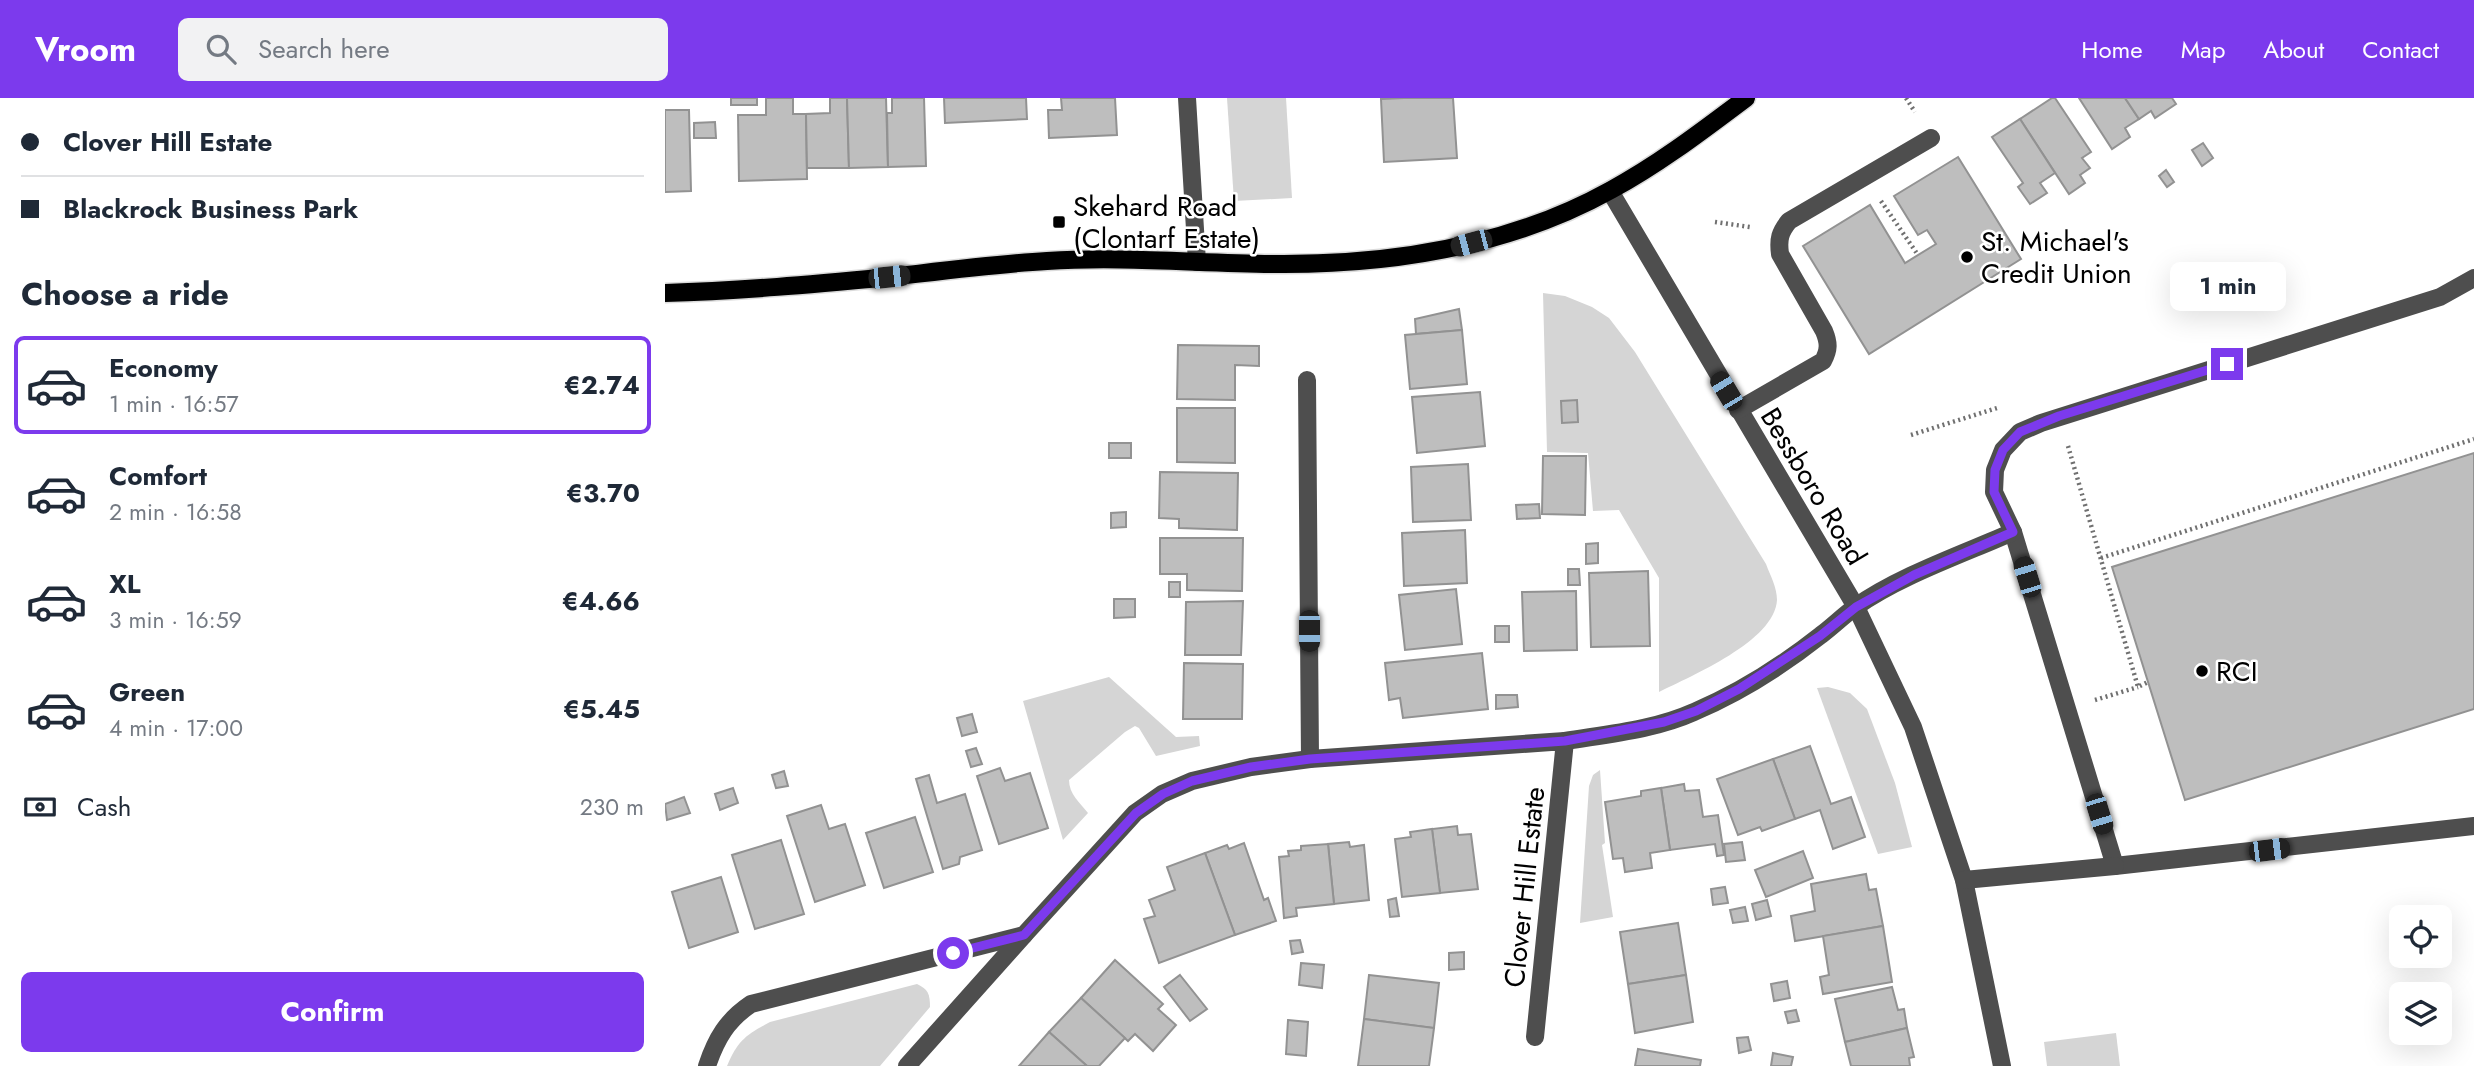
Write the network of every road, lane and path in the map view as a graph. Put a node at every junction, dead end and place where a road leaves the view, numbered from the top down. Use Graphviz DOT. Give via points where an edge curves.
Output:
graph roads {
  1 [pos="1187,98"];
  2 [pos="1746,98"];
  3 [pos="1931,138"];
  4 [pos="1865,176"];
  5 [pos="1610,191"];
  6 [pos="1918,255"];
  7 [pos="1197,262"];
  8 [pos="2474,278"];
  9 [pos="665,293"];
  10 [pos="1307,380"];
  11 [pos="1738,410"];
  12 [pos="2059,416"];
  13 [pos="2474,439"];
  14 [pos="2013,532"];
  15 [pos="2101,558"];
  16 [pos="1856,607"];
  17 [pos="2148,682"];
  18 [pos="2137,687"];
  19 [pos="2067,709"];
  20 [pos="1565,741"];
  21 [pos="1310,759"];
  22 [pos="2474,826"];
  23 [pos="2115,866"];
  24 [pos="1964,880"];
  25 [pos="1024,935"];
  26 [pos="1535,1037"];
  27 [pos="707,1066"];
  28 [pos="907,1066"];
  29 [pos="2002,1066"];
  1 -- 7 [label="street"];
  2 -- 5 [label="main road"];
  3 -- 4 [label="street"];
  4 -- 6 [label="path"];
  4 -- 11 [label="street" via="1781,230 1780,254 1829,341 1828,352 1823,361"];
  5 -- 7 [label="main road" via="1517,231 1453,248 1400,257 1286,264"];
  5 -- 11 [label="street, Bessboro Road"];
  7 -- 9 [label="main road" via="1048,261"];
  8 -- 12 [label="street" via="2440,297"];
  10 -- 21 [label="street"];
  11 -- 16 [label="street, Bessboro Road"];
  12 -- 14 [label="street" via="2020,432 2003,450 1995,470 1994,492"];
  12 -- 15 [label="path"];
  13 -- 15 [label="path"];
  14 -- 16 [label="street, Clover Hill Estate" via="1914,575"];
  14 -- 19 [label="street"];
  15 -- 18 [label="path"];
  16 -- 20 [label="street, Clover Hill Estate" via="1781,663 1696,711 1664,722"];
  16 -- 24 [label="street, Bessboro Road" via="1913,727"];
  17 -- 18 [label="path"];
  18 -- 19 [label="path"];
  19 -- 23 [label="street"];
  20 -- 21 [label="street, Clover Hill Estate"];
  20 -- 26 [label="street, Clover Hill Estate"];
  21 -- 25 [label="street, Clover Hill Estate" via="1192,781 1163,794 1136,813"];
  22 -- 23 [label="street"];
  23 -- 24 [label="street"];
  24 -- 29 [label="street, Bessboro Road"];
  25 -- 27 [label="street" via="751,1004 735,1014 722,1031"];
  25 -- 28 [label="street, Clover Hill Estate"];
}
